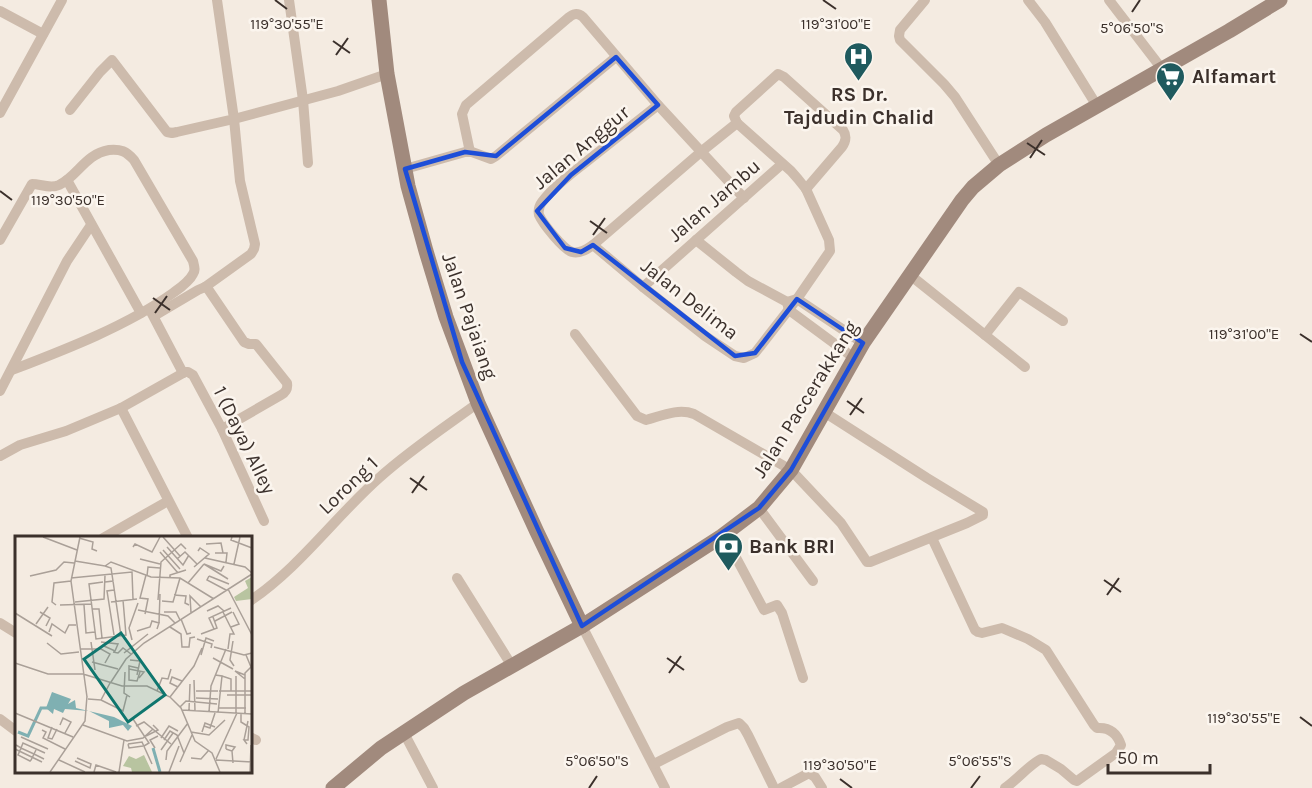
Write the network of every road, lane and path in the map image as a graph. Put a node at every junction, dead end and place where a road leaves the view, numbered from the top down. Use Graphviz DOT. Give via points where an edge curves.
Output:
graph roads {
  1 [pos="62,0"];
  2 [pos="217,0"];
  3 [pos="289,0"];
  4 [pos="379,0"];
  5 [pos="925,0"];
  6 [pos="1028,0"];
  7 [pos="1109,0"];
  8 [pos="1280,0"];
  9 [pos="0,11"];
  10 [pos="43,34"];
  11 [pos="616,57"];
  12 [pos="1162,69"];
  13 [pos="387,74"];
  14 [pos="303,100"];
  15 [pos="658,105"];
  16 [pos="1097,106"];
  17 [pos="70,111"];
  18 [pos="0,113"];
  19 [pos="234,119"];
  20 [pos="737,123"];
  21 [pos="470,152"];
  22 [pos="702,152"];
  23 [pos="308,163"];
  24 [pos="782,164"];
  25 [pos="999,165"];
  26 [pos="405,169"];
  27 [pos="67,180"];
  28 [pos="806,189"];
  29 [pos="744,198"];
  30 [pos="91,225"];
  31 [pos="0,240"];
  32 [pos="696,240"];
  33 [pos="593,245"];
  34 [pos="910,275"];
  35 [pos="205,287"];
  36 [pos="643,287"];
  37 [pos="791,303"];
  38 [pos="148,313"];
  39 [pos="1063,321"];
  40 [pos="575,334"];
  41 [pos="985,335"];
  42 [pos="863,343"];
  43 [pos="854,358"];
  44 [pos="1025,367"];
  45 [pos="12,370"];
  46 [pos="188,374"];
  47 [pos="0,391"];
  48 [pos="478,403"];
  49 [pos="121,408"];
  50 [pos="824,412"];
  51 [pos="222,429"];
  52 [pos="0,456"];
  53 [pos="791,470"];
  54 [pos="168,501"];
  55 [pos="759,508"];
  56 [pos="264,521"];
  57 [pos="724,535"];
  58 [pos="105,536"];
  59 [pos="187,536"];
  60 [pos="932,538"];
  61 [pos="457,578"];
  62 [pos="813,581"];
  63 [pos="252,600"];
  64 [pos="0,623"];
  65 [pos="582,626"];
  66 [pos="15,631"];
  67 [pos="512,666"];
  68 [pos="803,678"];
  69 [pos="0,719"];
  70 [pos="15,730"];
  71 [pos="404,733"];
  72 [pos="654,764"];
  73 [pos="662,786"];
  74 [pos="333,788"];
  75 [pos="432,788"];
  76 [pos="774,788"];
  77 [pos="780,788"];
  78 [pos="822,788"];
  79 [pos="1005,788"];
  1 -- 10 [label="street"];
  2 -- 19 [label="street"];
  3 -- 14 [label="street"];
  4 -- 13 [label="main road, Jalan Pajaiang"];
  5 -- 25 [label="street" via="900,30 900,40 955,97"];
  6 -- 16 [label="street"];
  7 -- 12 [label="street"];
  8 -- 12 [label="main road, Jalan Paccerakkang"];
  9 -- 10 [label="street"];
  10 -- 18 [label="street"];
  11 -- 15 [label="street"];
  11 -- 21 [label="street" via="496,156 491,159"];
  11 -- 21 [label="street" via="583,17 574,14 466,105 462,114"];
  12 -- 16 [label="main road, Jalan Paccerakkang"];
  13 -- 14 [label="street"];
  13 -- 26 [label="main road, Jalan Pajaiang"];
  14 -- 19 [label="street"];
  14 -- 23 [label="street"];
  15 -- 22 [label="street"];
  15 -- 33 [label="street, Jalan Anggur" via="571,175 538,208 560,243 573,252"];
  16 -- 25 [label="main road, Jalan Paccerakkang"];
  17 -- 19 [label="street" via="112,60 167,132"];
  19 -- 35 [label="street" via="240,181 255,244 251,254"];
  20 -- 22 [label="street"];
  20 -- 24 [label="street"];
  20 -- 28 [label="street" via="736,112 775,76 781,75 843,130 846,141"];
  21 -- 26 [label="street"];
  22 -- 29 [label="street"];
  22 -- 33 [label="street"];
  24 -- 28 [label="street"];
  24 -- 29 [label="street, Jalan Jambu"];
  25 -- 34 [label="main road, Jalan Paccerakkang" via="962,200"];
  26 -- 48 [label="main road, Jalan Pajaiang" via="429,262"];
  27 -- 30 [label="street, 1 (Daya) Alley"];
  27 -- 31 [label="street" via="52,187 30,185"];
  27 -- 38 [label="street" via="100,152 124,150 134,160 195,269 182,286"];
  28 -- 37 [label="street" via="829,240 830,251"];
  29 -- 32 [label="street, Jalan Jambu"];
  30 -- 38 [label="street, 1 (Daya) Alley"];
  30 -- 45 [label="street" via="67,261"];
  32 -- 36 [label="street, Jalan Jambu"];
  32 -- 37 [label="street" via="742,277"];
  33 -- 36 [label="street, Jalan Delima"];
  34 -- 41 [label="street"];
  34 -- 42 [label="main road, Jalan Paccerakkang"];
  35 -- 38 [label="street"];
  35 -- 51 [label="street" via="242,339 256,344 288,388"];
  36 -- 37 [label="street, Jalan Delima" via="705,336 744,358 754,353"];
  37 -- 42 [label="street"];
  37 -- 43 [label="street"];
  38 -- 45 [label="street"];
  38 -- 46 [label="street, 1 (Daya) Alley"];
  39 -- 41 [label="street" via="1019,292"];
  40 -- 53 [label="street" via="637,416 646,420 686,411"];
  41 -- 44 [label="street"];
  42 -- 43 [label="main road, Jalan Paccerakkang"];
  43 -- 50 [label="main road, Jalan Paccerakkang"];
  45 -- 47 [label="street"];
  46 -- 49 [label="street"];
  46 -- 51 [label="street, 1 (Daya) Alley"];
  48 -- 63 [label="street, Lorong 1" via="379,478 288,571"];
  48 -- 65 [label="main road, Jalan Pajaiang"];
  49 -- 52 [label="street"];
  49 -- 54 [label="street"];
  50 -- 53 [label="main road, Jalan Paccerakkang"];
  50 -- 60 [label="street" via="983,512 982,516"];
  51 -- 56 [label="street, 1 (Daya) Alley"];
  53 -- 55 [label="main road, Jalan Paccerakkang"];
  53 -- 60 [label="street" via="841,523 867,562"];
  54 -- 58 [label="street"];
  54 -- 59 [label="street"];
  55 -- 57 [label="main road, Jalan Paccerakkang"];
  55 -- 62 [label="street"];
  57 -- 65 [label="main road, Jalan Paccerakkang"];
  57 -- 68 [label="street" via="764,610 777,605 782,613"];
  60 -- 79 [label="street" via="975,630 982,633 1002,628 1046,650 1094,725 1108,728 1120,741 1116,753 1077,781 1041,759"];
  61 -- 67 [label="street"];
  64 -- 66 [label="street"];
  65 -- 67 [label="main road, Jalan Paccerakkang"];
  65 -- 72 [label="street"];
  67 -- 71 [label="main road, Jalan Paccerakkang"];
  69 -- 70 [label="street"];
  71 -- 74 [label="main road, Jalan Paccerakkang"];
  71 -- 75 [label="street"];
  72 -- 73 [label="street"];
  72 -- 76 [label="street" via="739,723"];
  77 -- 78 [label="street" via="809,773"];
}
